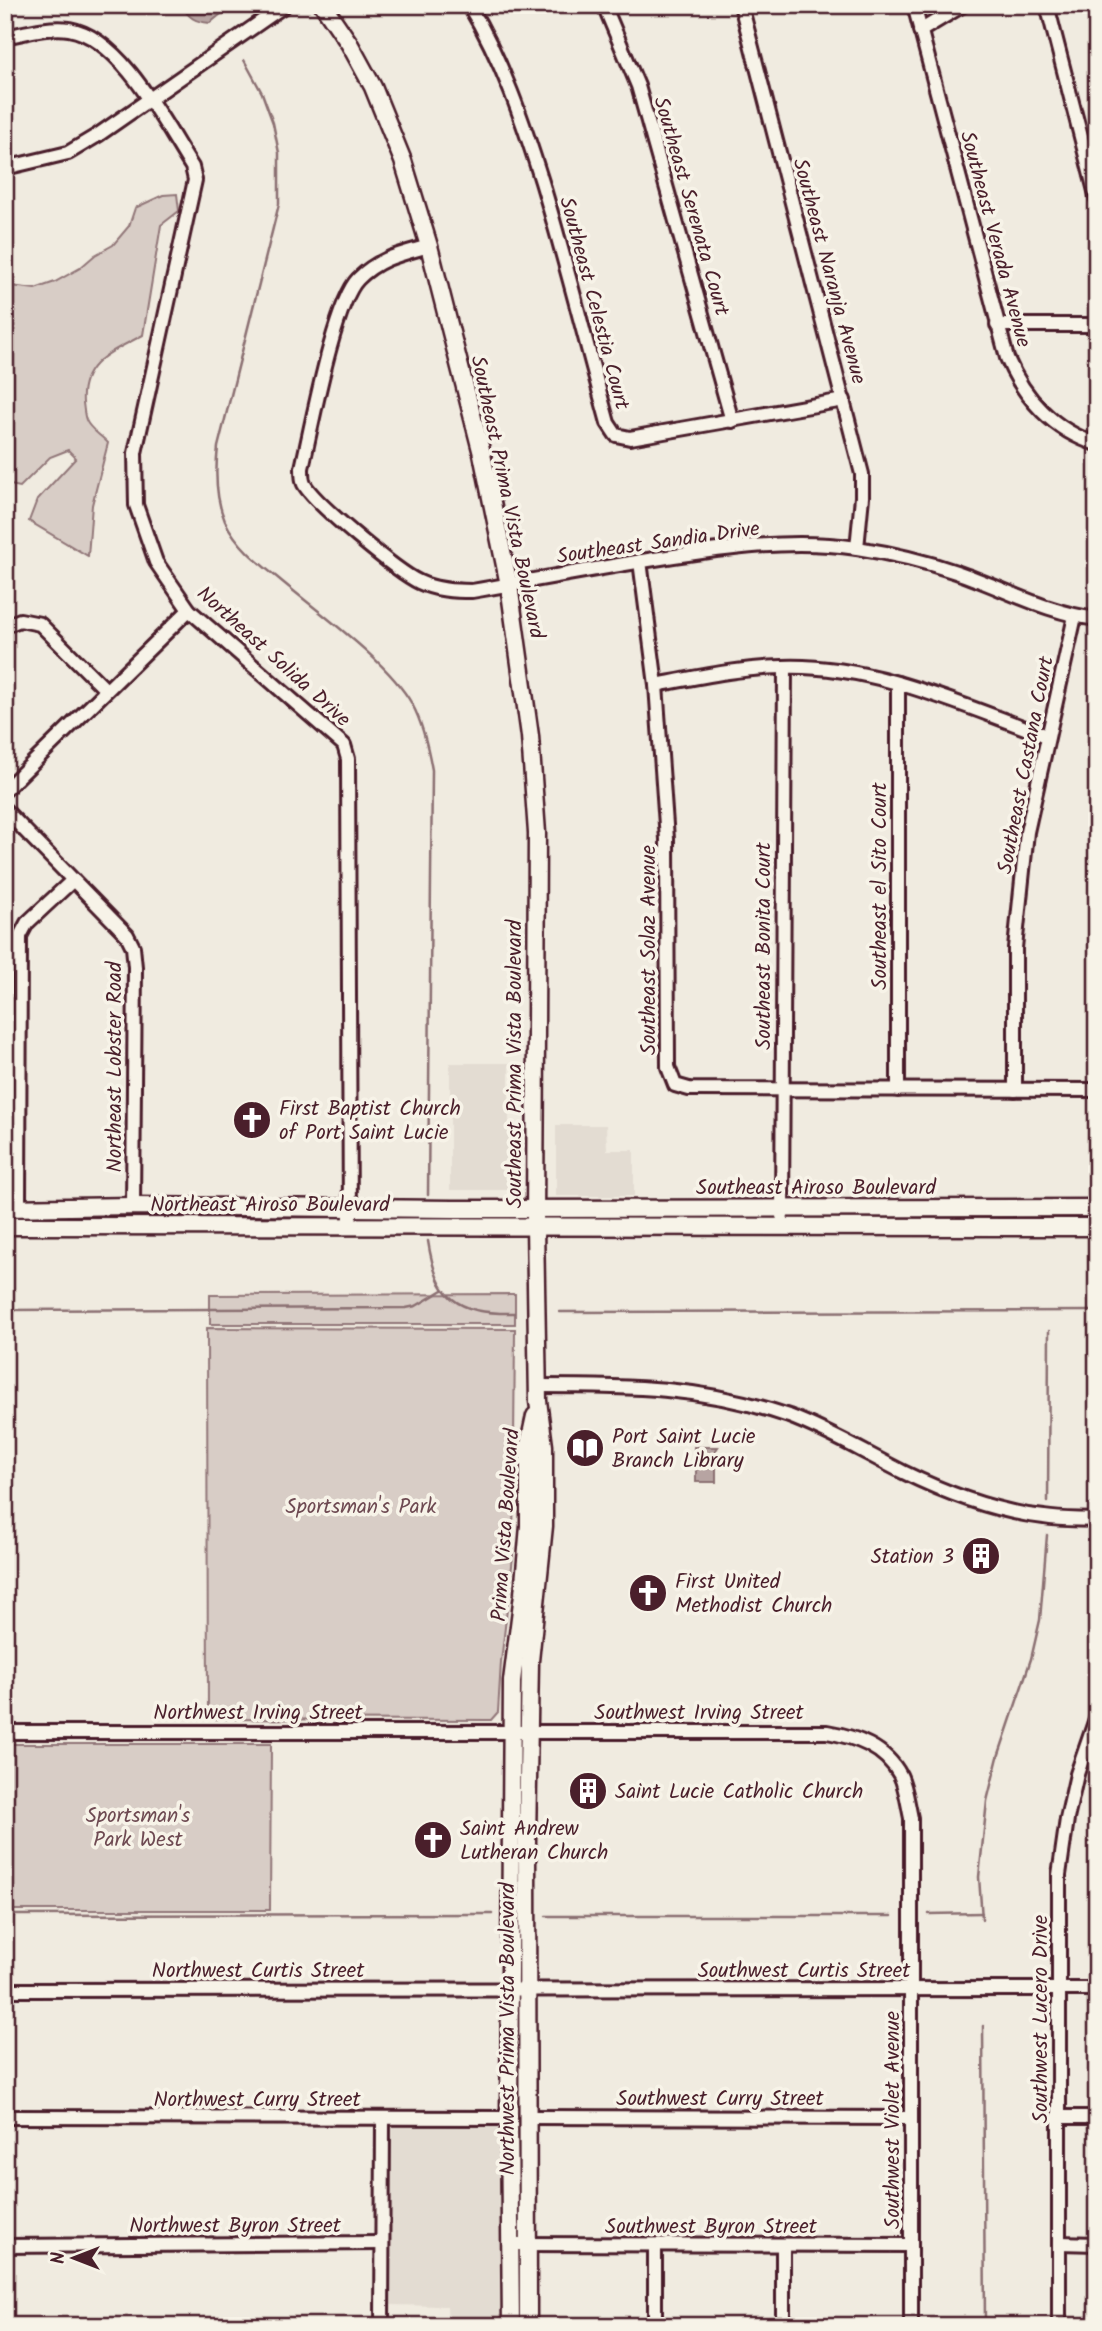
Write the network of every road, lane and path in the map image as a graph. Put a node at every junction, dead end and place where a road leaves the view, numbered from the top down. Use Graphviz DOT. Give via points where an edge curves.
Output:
graph roads {
  1 [pos="285,5"];
  2 [pos="323,5"];
  3 [pos="469,5"];
  4 [pos="604,5"];
  5 [pos="741,5"];
  6 [pos="914,5"];
  7 [pos="963,5"];
  8 [pos="1047,5"];
  9 [pos="920,31"];
  10 [pos="5,37"];
  11 [pos="149,100"];
  12 [pos="5,168"];
  13 [pos="1097,199"];
  14 [pos="429,246"];
  15 [pos="997,325"];
  16 [pos="1097,325"];
  17 [pos="844,400"];
  18 [pos="732,421"];
  19 [pos="1097,444"];
  20 [pos="857,548"];
  21 [pos="640,561"];
  22 [pos="509,584"];
  23 [pos="189,610"];
  24 [pos="1075,616"];
  25 [pos="1097,619"];
  26 [pos="5,626"];
  27 [pos="785,667"];
  28 [pos="898,683"];
  29 [pos="656,685"];
  30 [pos="105,690"];
  31 [pos="1047,736"];
  32 [pos="5,790"];
  33 [pos="5,810"];
  34 [pos="73,880"];
  35 [pos="781,1089"];
  36 [pos="898,1090"];
  37 [pos="1015,1090"];
  38 [pos="1097,1090"];
  39 [pos="133,1206"];
  40 [pos="12,1208"];
  41 [pos="350,1208"];
  42 [pos="783,1208"];
  43 [pos="959,1208"];
  44 [pos="1097,1208"];
  45 [pos="535,1218"];
  46 [pos="5,1226"];
  47 [pos="350,1226"];
  48 [pos="782,1226"];
  49 [pos="959,1227"];
  50 [pos="1097,1227"];
  51 [pos="538,1393"];
  52 [pos="1097,1520"];
  53 [pos="1097,1717"];
  54 [pos="511,1731"];
  55 [pos="529,1731"];
  56 [pos="5,1732"];
  57 [pos="883,1754"];
  58 [pos="510,1989"];
  59 [pos="529,1989"];
  60 [pos="912,1989"];
  61 [pos="1059,1989"];
  62 [pos="1097,1989"];
  63 [pos="5,1990"];
  64 [pos="5,2117"];
  65 [pos="529,2117"];
  66 [pos="1060,2117"];
  67 [pos="1097,2117"];
  68 [pos="509,2118"];
  69 [pos="911,2118"];
  70 [pos="383,2119"];
  71 [pos="382,2243"];
  72 [pos="1059,2243"];
  73 [pos="510,2244"];
  74 [pos="528,2244"];
  75 [pos="1097,2244"];
  76 [pos="783,2245"];
  77 [pos="911,2245"];
  78 [pos="5,2246"];
  79 [pos="655,2246"];
  80 [pos="382,2326"];
  81 [pos="511,2326"];
  82 [pos="528,2326"];
  83 [pos="655,2326"];
  84 [pos="783,2326"];
  85 [pos="911,2326"];
  86 [pos="1059,2326"];
  1 -- 11 [label="street"];
  2 -- 14 [label="main road, Southeast Prima Vista Boulevard" via="373,88 403,161"];
  3 -- 18 [label="street, Southeast Celestia Court" via="487,35 523,122 608,423 616,435 630,438"];
  4 -- 18 [label="street, Southeast Serenata Court" via="638,86"];
  5 -- 17 [label="street, Southeast Naranja Avenue"];
  6 -- 9 [label="street, Southeast Verada Avenue"];
  7 -- 9 [label="street"];
  8 -- 13 [label="street"];
  9 -- 15 [label="street, Southeast Verada Avenue"];
  10 -- 11 [label="street, Northeast Solida Drive" via="69,29 97,39 117,57"];
  11 -- 12 [label="street" via="68,153"];
  11 -- 23 [label="street, Northeast Solida Drive" via="192,167 195,180 135,453 136,505 156,562"];
  14 -- 22 [label="main road, Southeast Prima Vista Boulevard" via="482,454"];
  14 -- 22 [label="street, Southeast Sandia Drive" via="381,260 355,281 340,312 302,468 303,483 399,571 421,583 472,591"];
  15 -- 16 [label="street"];
  15 -- 19 [label="street, Southeast Verada Avenue" via="1017,381 1042,412 1077,438"];
  17 -- 18 [label="street, Southeast Celestia Court"];
  17 -- 20 [label="street, Southeast Naranja Avenue" via="862,474"];
  20 -- 21 [label="street, Southeast Sandia Drive" via="788,544"];
  20 -- 24 [label="street, Southeast Sandia Drive" via="956,572"];
  21 -- 22 [label="street, Southeast Sandia Drive"];
  21 -- 29 [label="street, Southeast Solaz Avenue"];
  22 -- 45 [label="main road, Southeast Prima Vista Boulevard" via="530,736 537,833"];
  23 -- 30 [label="street"];
  23 -- 41 [label="street, Northeast Solida Drive" via="344,745 348,759"];
  24 -- 25 [label="street, Southeast Sandia Drive"];
  24 -- 31 [label="street, Southeast Castana Court"];
  26 -- 30 [label="street" via="20,620 40,624"];
  27 -- 28 [label="street" via="840,670"];
  27 -- 29 [label="street"];
  27 -- 35 [label="street, Southeast Bonita Court"];
  28 -- 31 [label="street"];
  28 -- 36 [label="street, Southeast el Sito Court"];
  29 -- 35 [label="street, Southeast Solaz Avenue" via="667,839 668,1067 676,1085 689,1089"];
  30 -- 32 [label="street"];
  31 -- 37 [label="street, Southeast Castana Court" via="1027,832 1015,948"];
  33 -- 34 [label="street, Northeast Lobster Road"];
  34 -- 39 [label="street, Northeast Lobster Road" via="127,935 134,954"];
  34 -- 40 [label="street" via="27,923 20,936"];
  35 -- 36 [label="street, Southeast Solaz Avenue"];
  35 -- 42 [label="street, Southeast Bonita Court"];
  36 -- 37 [label="street, Southeast Solaz Avenue"];
  37 -- 38 [label="street, Southeast Solaz Avenue"];
  39 -- 40 [label="main road, Northeast Airoso Boulevard"];
  39 -- 41 [label="main road, Northeast Airoso Boulevard"];
  41 -- 45 [label="main road, Northeast Airoso Boulevard"];
  41 -- 47 [label="street, Northeast Solida Drive"];
  42 -- 43 [label="main road, Southeast Airoso Boulevard"];
  42 -- 45 [label="main road, Southeast Airoso Boulevard"];
  42 -- 48 [label="street, Southeast Bonita Court"];
  43 -- 44 [label="main road, Southeast Airoso Boulevard"];
  43 -- 49 [label="main road"];
  45 -- 47 [label="main road, Northeast Airoso Boulevard"];
  45 -- 48 [label="main road, Southeast Airoso Boulevard"];
  45 -- 51 [label="main road, Southeast Prima Vista Boulevard"];
  46 -- 47 [label="main road, Northeast Airoso Boulevard"];
  48 -- 49 [label="main road, Southeast Airoso Boulevard"];
  49 -- 50 [label="main road, Southeast Airoso Boulevard"];
  51 -- 52 [label="street" via="633,1386 718,1396 820,1428 903,1472 972,1500 1026,1515"];
  51 -- 54 [label="main road, Prima Vista Boulevard" via="529,1444 528,1526"];
  51 -- 55 [label="main road, Prima Vista Boulevard" via="544,1446 544,1540 530,1661"];
  53 -- 61 [label="street, Southwest Lucero Drive" via="1077,1774 1065,1830 1059,1875"];
  54 -- 55 [label="street, Southwest Irving Street"];
  54 -- 56 [label="street, Northwest Irving Street"];
  54 -- 58 [label="main road, Northwest Prima Vista Boulevard"];
  55 -- 57 [label="street, Southwest Irving Street" via="827,1732 859,1739"];
  55 -- 59 [label="main road, Northwest Prima Vista Boulevard"];
  57 -- 60 [label="street, Southwest Violet Avenue" via="900,1776 911,1818"];
  58 -- 59 [label="street, Southwest Curtis Street"];
  58 -- 63 [label="street, Northwest Curtis Street"];
  58 -- 68 [label="main road, Northwest Prima Vista Boulevard"];
  59 -- 60 [label="street, Southwest Curtis Street"];
  59 -- 65 [label="main road, Northwest Prima Vista Boulevard"];
  60 -- 61 [label="street, Southwest Curtis Street"];
  60 -- 69 [label="street, Southwest Violet Avenue"];
  61 -- 62 [label="street, Southwest Curtis Street"];
  61 -- 66 [label="street, Southwest Lucero Drive"];
  64 -- 70 [label="street, Northwest Curry Street"];
  65 -- 69 [label="street, Southwest Curry Street"];
  65 -- 74 [label="main road, Northwest Prima Vista Boulevard"];
  66 -- 67 [label="street"];
  66 -- 72 [label="street, Southwest Lucero Drive"];
  68 -- 70 [label="street, Northwest Curry Street"];
  68 -- 73 [label="main road, Northwest Prima Vista Boulevard"];
  69 -- 77 [label="street, Southwest Violet Avenue"];
  70 -- 71 [label="street"];
  71 -- 78 [label="street, Northwest Byron Street"];
  71 -- 80 [label="street"];
  72 -- 75 [label="street"];
  72 -- 86 [label="street, Southwest Lucero Drive"];
  73 -- 74 [label="street, Southwest Byron Street"];
  73 -- 81 [label="main road, Northwest Prima Vista Boulevard"];
  74 -- 79 [label="street, Southwest Byron Street"];
  74 -- 82 [label="main road, Northwest Prima Vista Boulevard"];
  76 -- 77 [label="street, Southwest Byron Street"];
  76 -- 79 [label="street, Southwest Byron Street"];
  76 -- 84 [label="street"];
  77 -- 85 [label="street, Southwest Violet Avenue"];
  79 -- 83 [label="street"];
}
